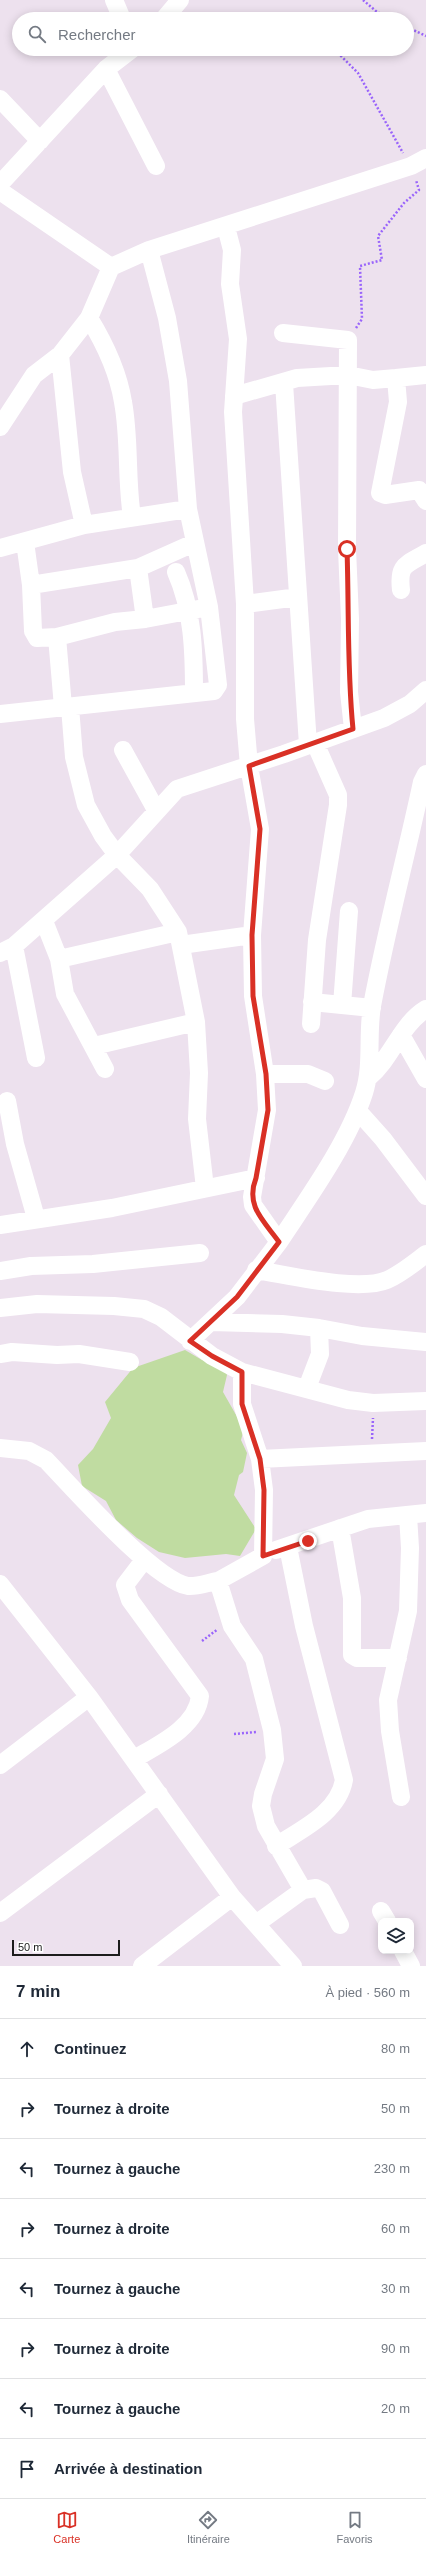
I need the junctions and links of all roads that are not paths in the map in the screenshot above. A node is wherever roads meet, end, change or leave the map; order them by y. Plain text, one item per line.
1 (114, 0) edge
2 (180, 0) edge
3 (119, 12) edge
4 (170, 12) edge
5 (123, 56) edge
6 (106, 69) junction
7 (0, 99) edge
8 (40, 140) junction
9 (418, 162) edge
10 (156, 166) dead end
11 (0, 184) edge
12 (0, 191) edge
13 (226, 227) junction
14 (149, 250) junction
15 (111, 267) junction
16 (90, 318) junction
17 (283, 333) dead end
18 (60, 354) junction
19 (348, 375) junction
20 (426, 375) edge
21 (396, 378) junction
22 (284, 383) junction
23 (234, 396) junction
24 (0, 427) edge
25 (424, 492) edge
26 (188, 509) junction
27 (132, 518) junction
28 (84, 525) junction
29 (25, 542) junction
30 (194, 543) junction
31 (0, 548) edge
32 (426, 553) edge
33 (138, 568) junction
34 (176, 572) dead end
35 (31, 584) junction
36 (401, 590) dead end
37 (298, 597) junction
38 (245, 604) junction
39 (209, 607) junction
40 (189, 612) junction
41 (145, 619) junction
42 (58, 637) junction
43 (426, 690) edge
44 (194, 693) junction
45 (67, 707) junction
46 (0, 714) edge
47 (353, 729) junction
48 (312, 744) junction
49 (123, 750) dead end
50 (249, 766) junction
51 (425, 779) edge
52 (156, 810) junction
53 (419, 831) edge
54 (116, 855) junction
55 (349, 911) dead end
56 (44, 921) junction
57 (252, 935) junction
58 (179, 939) junction
59 (7, 950) edge
60 (59, 959) junction
61 (312, 1002) junction
62 (342, 1005) junction
63 (372, 1008) junction
64 (426, 1009) edge
65 (196, 1022) junction
66 (311, 1024) dead end
67 (401, 1035) junction
68 (94, 1046) junction
69 (36, 1058) dead end
70 (105, 1069) dead end
71 (266, 1074) junction
72 (369, 1077) junction
73 (426, 1079) edge
74 (325, 1081) dead end
75 (7, 1101) dead end
76 (358, 1111) junction
77 (256, 1178) junction
78 (205, 1188) junction
79 (426, 1196) edge
80 (36, 1218) junction
81 (0, 1224) edge
82 (279, 1242) junction
83 (200, 1253) dead end
84 (426, 1254) edge
85 (256, 1270) junction
86 (0, 1271) edge
87 (0, 1308) edge
88 (211, 1322) junction
89 (319, 1328) junction
90 (190, 1341) junction
91 (426, 1342) edge
92 (0, 1354) edge
93 (130, 1362) dead end
94 (242, 1372) junction
95 (307, 1388) junction
96 (426, 1401) edge
97 (0, 1448) edge
98 (426, 1451) edge
99 (260, 1459) junction
100 (426, 1513) edge
101 (408, 1515) junction
102 (340, 1528) junction
103 (288, 1547) junction
104 (263, 1556) junction
105 (144, 1560) junction
106 (218, 1581) junction
107 (0, 1584) edge
108 (398, 1658) junction
109 (89, 1697) junction
110 (134, 1759) junction
111 (0, 1764) edge
112 (159, 1794) junction
113 (401, 1797) dead end
114 (276, 1846) junction
115 (303, 1890) junction
116 (232, 1896) junction
117 (0, 1913) edge
118 (256, 1924) junction
119 (340, 1925) dead end
120 (142, 1966) edge
121 (293, 1966) edge

1 - 3 street
2 - 4 street
5 - 6 street
6 - 8 street
6 - 10 street
7 - 8 street
8 - 11 street
9 - 13 street
12 - 15 street
13 - 14 street
13 - 23 street
14 - 15 street
14 - 26 street
15 - 16 street
16 - 18 street
16 - 27 street
17 - 19 street
18 - 24 street
18 - 28 street
19 - 21 street
19 - 22 street
19 - 47 street
20 - 21 street
21 - 25 street
22 - 23 street
22 - 37 street
23 - 38 street
26 - 27 street
26 - 30 street
27 - 28 street
28 - 29 street
29 - 31 street
29 - 35 street
30 - 33 street
30 - 39 street
32 - 36 street
33 - 35 street
33 - 41 street
34 - 40 street
35 - 42 street
37 - 38 street
37 - 48 street
38 - 50 street
39 - 40 street
39 - 44 street
40 - 41 street
40 - 44 street
41 - 42 street
42 - 45 street
43 - 47 street
44 - 45 street
45 - 46 street
45 - 54 street
47 - 48 street
48 - 50 street
48 - 61 street
49 - 52 street
50 - 52 street
50 - 57 street
51 - 53 street
52 - 54 street
53 - 63 street
54 - 56 street
54 - 58 street
55 - 62 street
56 - 59 street
56 - 60 street
57 - 58 street
57 - 71 street
58 - 60 street
58 - 65 street
59 - 69 street
60 - 68 street
61 - 62 street
61 - 66 street
62 - 63 street
63 - 72 street
64 - 67 street
65 - 68 street
65 - 78 street
67 - 72 street
67 - 73 street
68 - 70 street
71 - 74 street
71 - 77 street
72 - 76 street
75 - 80 street
76 - 79 street
76 - 82 street
77 - 78 street
77 - 82 street
78 - 80 street
80 - 81 street
82 - 85 street
83 - 86 street
84 - 85 street
85 - 88 street
87 - 90 street
88 - 89 street
88 - 90 street
89 - 91 street
89 - 95 street
90 - 94 street
92 - 93 street
94 - 95 street
94 - 99 street
95 - 96 street
97 - 105 street
98 - 99 street
99 - 104 street
100 - 101 street
101 - 102 street
101 - 108 street
102 - 103 street
102 - 108 street
103 - 104 street
103 - 114 street
104 - 106 street
105 - 106 street
105 - 110 street
106 - 114 street
107 - 109 street
108 - 113 street
109 - 110 street
109 - 111 street
110 - 112 street
112 - 116 street
112 - 117 street
114 - 115 street
115 - 118 street
115 - 119 street
116 - 118 street
116 - 120 street
118 - 121 street

